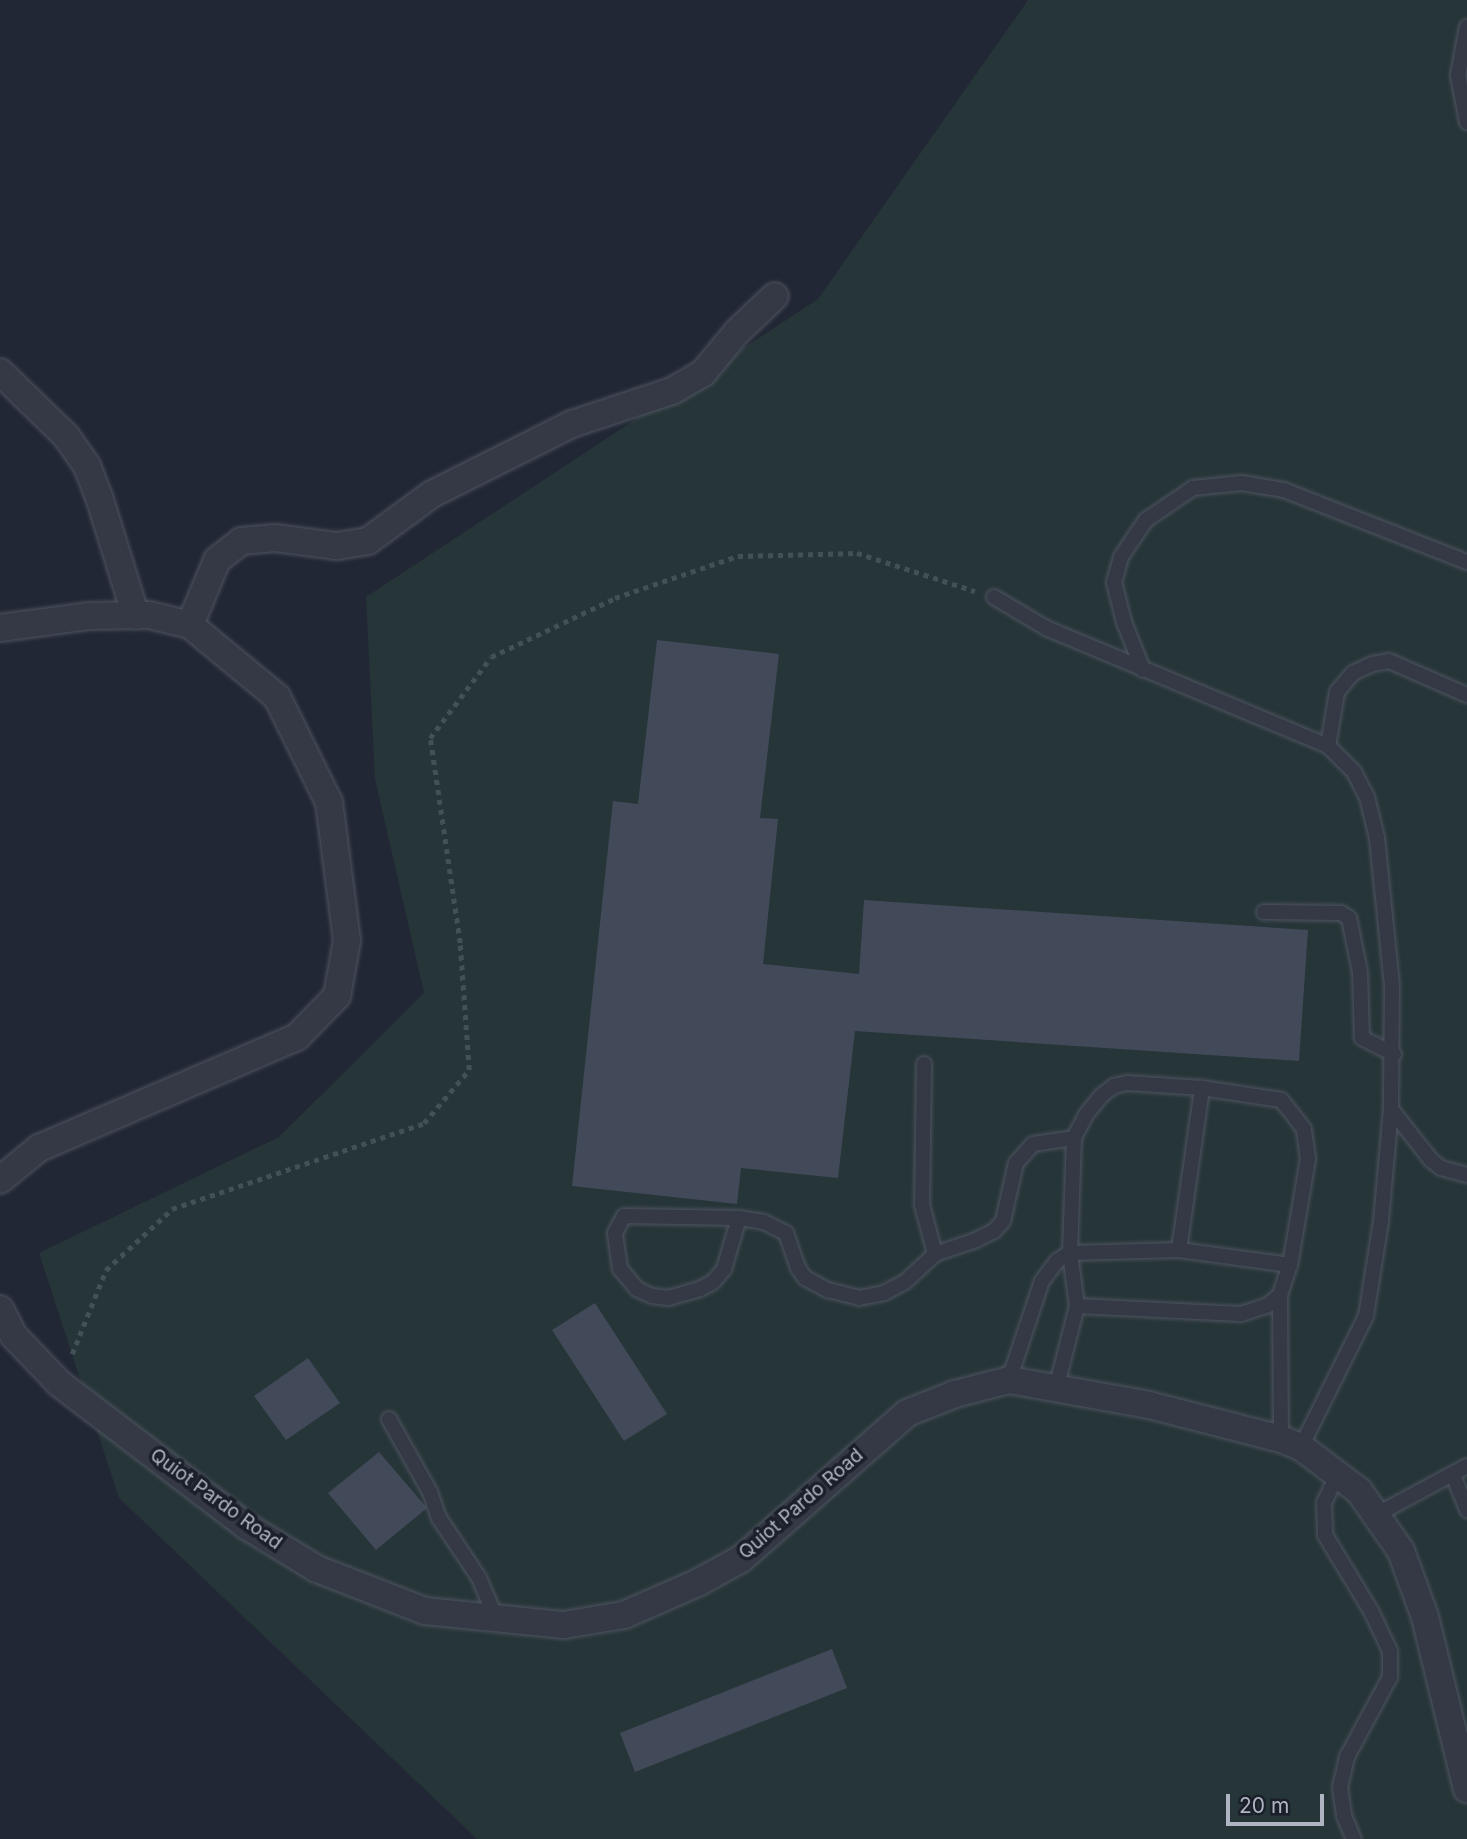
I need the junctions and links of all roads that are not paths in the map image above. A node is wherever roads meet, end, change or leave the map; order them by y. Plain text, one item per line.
1 (1467, 27) edge
2 (1467, 122) edge
3 (775, 296) dead end
4 (0, 372) edge
5 (1467, 562) edge
6 (994, 597) road end
7 (136, 616) junction
8 (190, 625) junction
9 (0, 628) edge
10 (1143, 670) junction
11 (1467, 695) edge
12 (1328, 746) junction
13 (1264, 912) dead end
14 (1394, 1054) junction
15 (924, 1064) dead end
16 (1202, 1088) junction
17 (1391, 1110) junction
18 (1074, 1138) junction
19 (1467, 1175) edge
20 (0, 1180) edge
21 (739, 1218) junction
22 (1179, 1250) junction
23 (1070, 1253) junction
24 (935, 1254) junction
25 (1290, 1265) junction
26 (1280, 1295) junction
27 (1077, 1306) junction
28 (0, 1309) edge
29 (1009, 1380) junction
30 (1056, 1389) junction
31 (389, 1419) dead end
32 (1291, 1443) junction
33 (1467, 1466) edge
34 (1338, 1474) junction
35 (1453, 1475) junction
36 (1467, 1510) edge
37 (1376, 1515) junction
38 (496, 1618) junction
39 (1467, 1790) edge
40 (1354, 1839) edge

1 - 2 lane
3 - 8 street
4 - 7 street
5 - 10 lane
6 - 10 lane
7 - 8 street
7 - 9 street
8 - 20 street
10 - 12 lane
11 - 12 lane
12 - 14 lane
13 - 14 lane
14 - 17 lane
15 - 24 lane
16 - 18 lane
16 - 22 lane
16 - 25 lane
17 - 19 lane
17 - 32 lane
18 - 23 lane
18 - 24 lane
21 - 21 lane
21 - 24 lane
22 - 23 lane
22 - 25 lane
23 - 27 lane
23 - 29 lane
25 - 26 lane
26 - 27 lane
26 - 32 lane
27 - 30 lane
28 - 38 street, Quiot Pardo Road
29 - 30 street, Quiot Pardo Road
29 - 38 street, Quiot Pardo Road
30 - 32 street, Quiot Pardo Road
31 - 38 lane
32 - 34 street, Quiot Pardo Road
33 - 35 lane
34 - 37 street, Quiot Pardo Road
34 - 40 lane
35 - 36 lane
35 - 37 lane
37 - 39 street, Quiot Pardo Road

